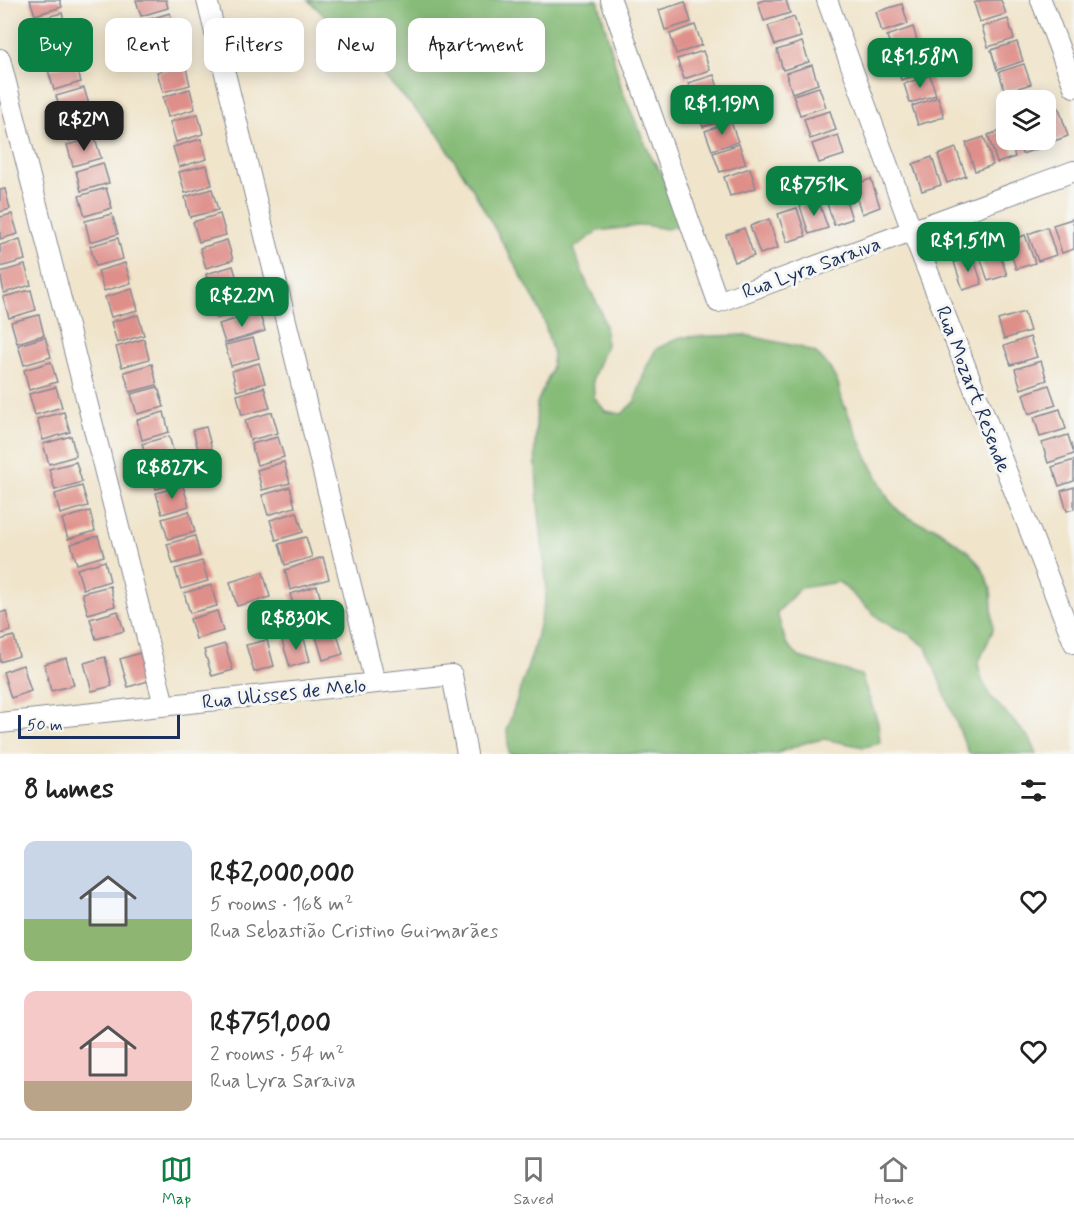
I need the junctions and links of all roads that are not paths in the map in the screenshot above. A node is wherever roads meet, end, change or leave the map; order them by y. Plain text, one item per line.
1 (207, 0) edge
2 (611, 0) edge
3 (827, 0) edge
4 (1041, 0) edge
5 (0, 59) edge
6 (1074, 87) edge
7 (1074, 171) edge
8 (912, 231) junction
9 (1074, 643) edge
10 (375, 683) junction
11 (164, 705) junction
12 (0, 723) edge
13 (467, 754) edge

1 - 10 street
2 - 8 street, Rua Lyra Saraiva
3 - 8 street, Rua Mozart Resende
4 - 6 street
5 - 11 street
7 - 8 street, Rua Lyra Saraiva
8 - 9 street, Rua Mozart Resende
10 - 11 street, Rua Ulisses de Melo
10 - 13 street, Rua Ulisses de Melo
11 - 12 street, Rua Ulisses de Melo

